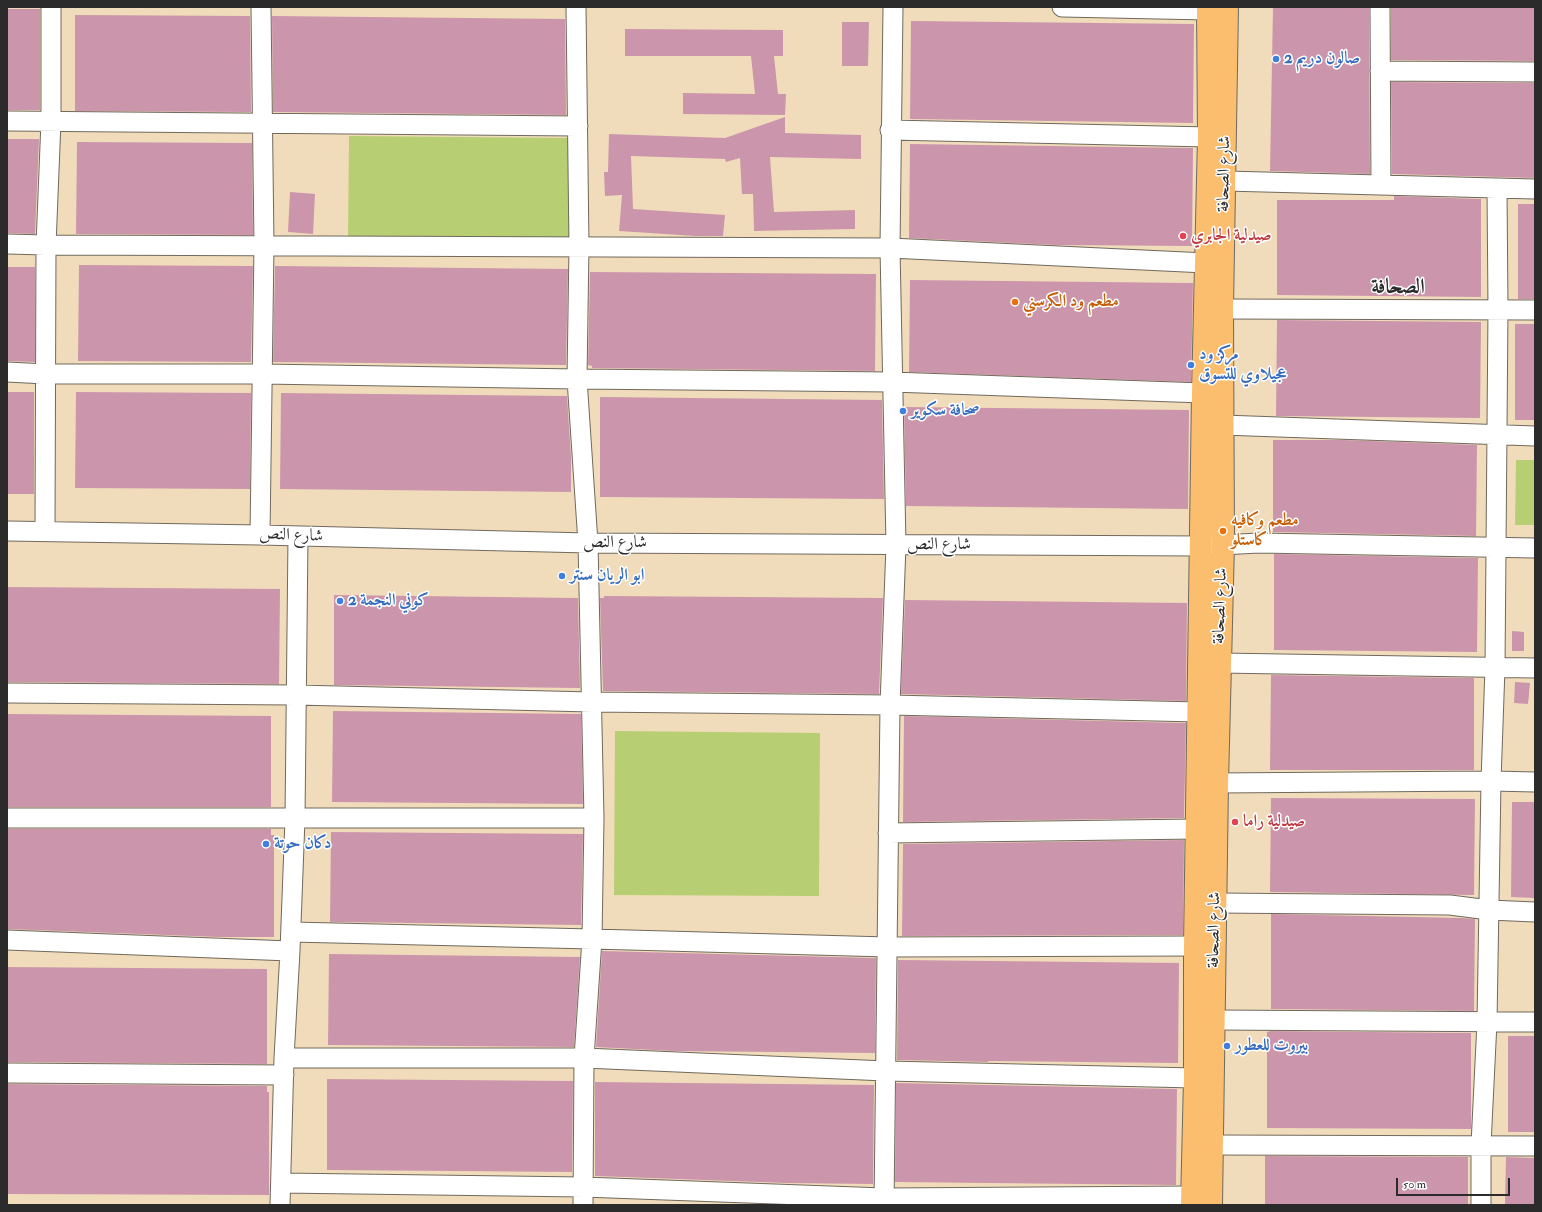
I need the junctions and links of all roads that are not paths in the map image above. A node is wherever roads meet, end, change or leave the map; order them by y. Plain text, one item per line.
1 (51, 7) edge
2 (261, 7) edge
3 (576, 7) edge
4 (893, 7) edge
5 (1062, 7) edge
6 (1380, 7) edge
7 (1215, 8) edge
8 (1380, 71) junction
9 (1535, 72) edge
10 (7, 120) edge
11 (51, 121) junction
12 (262, 124) junction
13 (578, 126) junction
14 (890, 130) junction
15 (1209, 137) junction
16 (1225, 181) junction
17 (1380, 185) junction
18 (1497, 188) junction
19 (1535, 189) edge
20 (7, 244) edge
21 (46, 245) junction
22 (264, 245) junction
23 (579, 246) junction
24 (890, 248) junction
25 (1206, 263) junction
26 (1222, 309) junction
27 (1498, 309) junction
28 (1535, 310) edge
29 (7, 372) edge
30 (46, 374) junction
31 (262, 374) junction
32 (577, 379) junction
33 (892, 382) junction
34 (1203, 393) junction
35 (1222, 425) junction
36 (1496, 434) junction
37 (1535, 436) edge
38 (7, 531) edge
39 (45, 531) junction
40 (260, 535) junction
41 (298, 536) junction
42 (588, 544) junction
43 (1224, 544) junction
44 (896, 545) junction
45 (1202, 546) junction
46 (1496, 548) junction
47 (1535, 548) edge
48 (1219, 662) junction
49 (1495, 668) junction
50 (1535, 668) edge
51 (7, 693) edge
52 (296, 695) junction
53 (592, 702) junction
54 (890, 705) junction
55 (1199, 712) junction
56 (1491, 781) junction
57 (1535, 782) edge
58 (1217, 783) junction
59 (7, 818) edge
60 (594, 818) junction
61 (295, 819) junction
62 (1197, 829) junction
63 (888, 833) junction
64 (1216, 903) junction
65 (1489, 910) junction
66 (1535, 912) edge
67 (592, 939) junction
68 (7, 940) edge
69 (290, 942) junction
70 (1195, 946) junction
71 (888, 947) junction
72 (1214, 1020) junction
73 (1487, 1022) junction
74 (1535, 1022) edge
75 (584, 1058) junction
76 (284, 1067) junction
77 (886, 1071) junction
78 (7, 1074) edge
79 (1195, 1078) junction
80 (1213, 1145) junction
81 (1481, 1145) junction
82 (1535, 1146) edge
83 (281, 1183) junction
84 (583, 1196) edge
85 (884, 1201) edge
86 (1198, 1202) edge
87 (280, 1205) edge
88 (1481, 1205) edge

1 - 11 street
2 - 12 street
3 - 13 street
4 - 14 street
5 - 7 street
6 - 8 street
7 - 15 main road, شارع الصحافة
7 - 16 main road, شارع الصحافة
8 - 9 street
8 - 17 street
10 - 11 street
11 - 12 street
11 - 21 street
12 - 13 street
12 - 22 street
13 - 23 street
14 - 15 street
14 - 24 street
15 - 25 main road, شارع الصحافة
16 - 17 street
16 - 26 main road, شارع الصحافة
17 - 18 street
18 - 19 street
18 - 27 street
20 - 21 street
21 - 22 street
21 - 30 street
22 - 23 street
22 - 31 street
23 - 24 street
23 - 32 street
24 - 25 street
24 - 33 street
25 - 34 main road, شارع الصحافة
26 - 27 street
26 - 35 main road, شارع الصحافة
27 - 28 street
27 - 36 street
29 - 30 street
30 - 31 street
30 - 39 street
31 - 32 street
31 - 40 street
32 - 33 street
32 - 42 street
33 - 34 street
33 - 44 street
34 - 45 main road, شارع الصحافة
35 - 36 street
35 - 43 main road, شارع الصحافة
36 - 37 street
36 - 46 street
38 - 39 street, شارع النص
39 - 40 street, شارع النص
40 - 41 street, شارع النص
41 - 42 street, شارع النص
41 - 52 street
42 - 44 street, شارع النص
42 - 53 street
43 - 45 street, شارع النص
43 - 46 street, شارع النص
43 - 48 main road, شارع الصحافة
44 - 45 street, شارع النص
44 - 54 street
45 - 55 main road, شارع الصحافة
46 - 47 street, شارع النص
46 - 49 street
48 - 49 street
48 - 58 main road, شارع الصحافة
49 - 50 street
49 - 56 street
51 - 52 street
52 - 53 street
52 - 61 street
53 - 54 street
53 - 60 street
54 - 55 street
54 - 63 street
55 - 62 main road, شارع الصحافة
56 - 57 street
56 - 58 street
56 - 65 street
58 - 64 main road, شارع الصحافة
59 - 61 street
60 - 61 street
60 - 67 street
61 - 69 street
62 - 63 street
62 - 70 main road, شارع الصحافة
63 - 71 street
64 - 65 street
64 - 72 main road, شارع الصحافة
65 - 66 street
65 - 73 street
67 - 69 street
67 - 71 street
67 - 75 street
68 - 69 street
69 - 76 street
70 - 71 street
70 - 79 main road, شارع الصحافة
71 - 77 street
72 - 73 street
72 - 80 main road, شارع الصحافة
73 - 74 street
73 - 81 street
75 - 76 street
75 - 77 street
75 - 84 street
76 - 78 street
76 - 83 street
77 - 79 street
77 - 85 street
79 - 86 main road, شارع الصحافة
80 - 81 street
80 - 86 main road, شارع الصحافة
81 - 82 street
81 - 88 street
83 - 84 street
83 - 87 street
84 - 85 street
85 - 86 street

